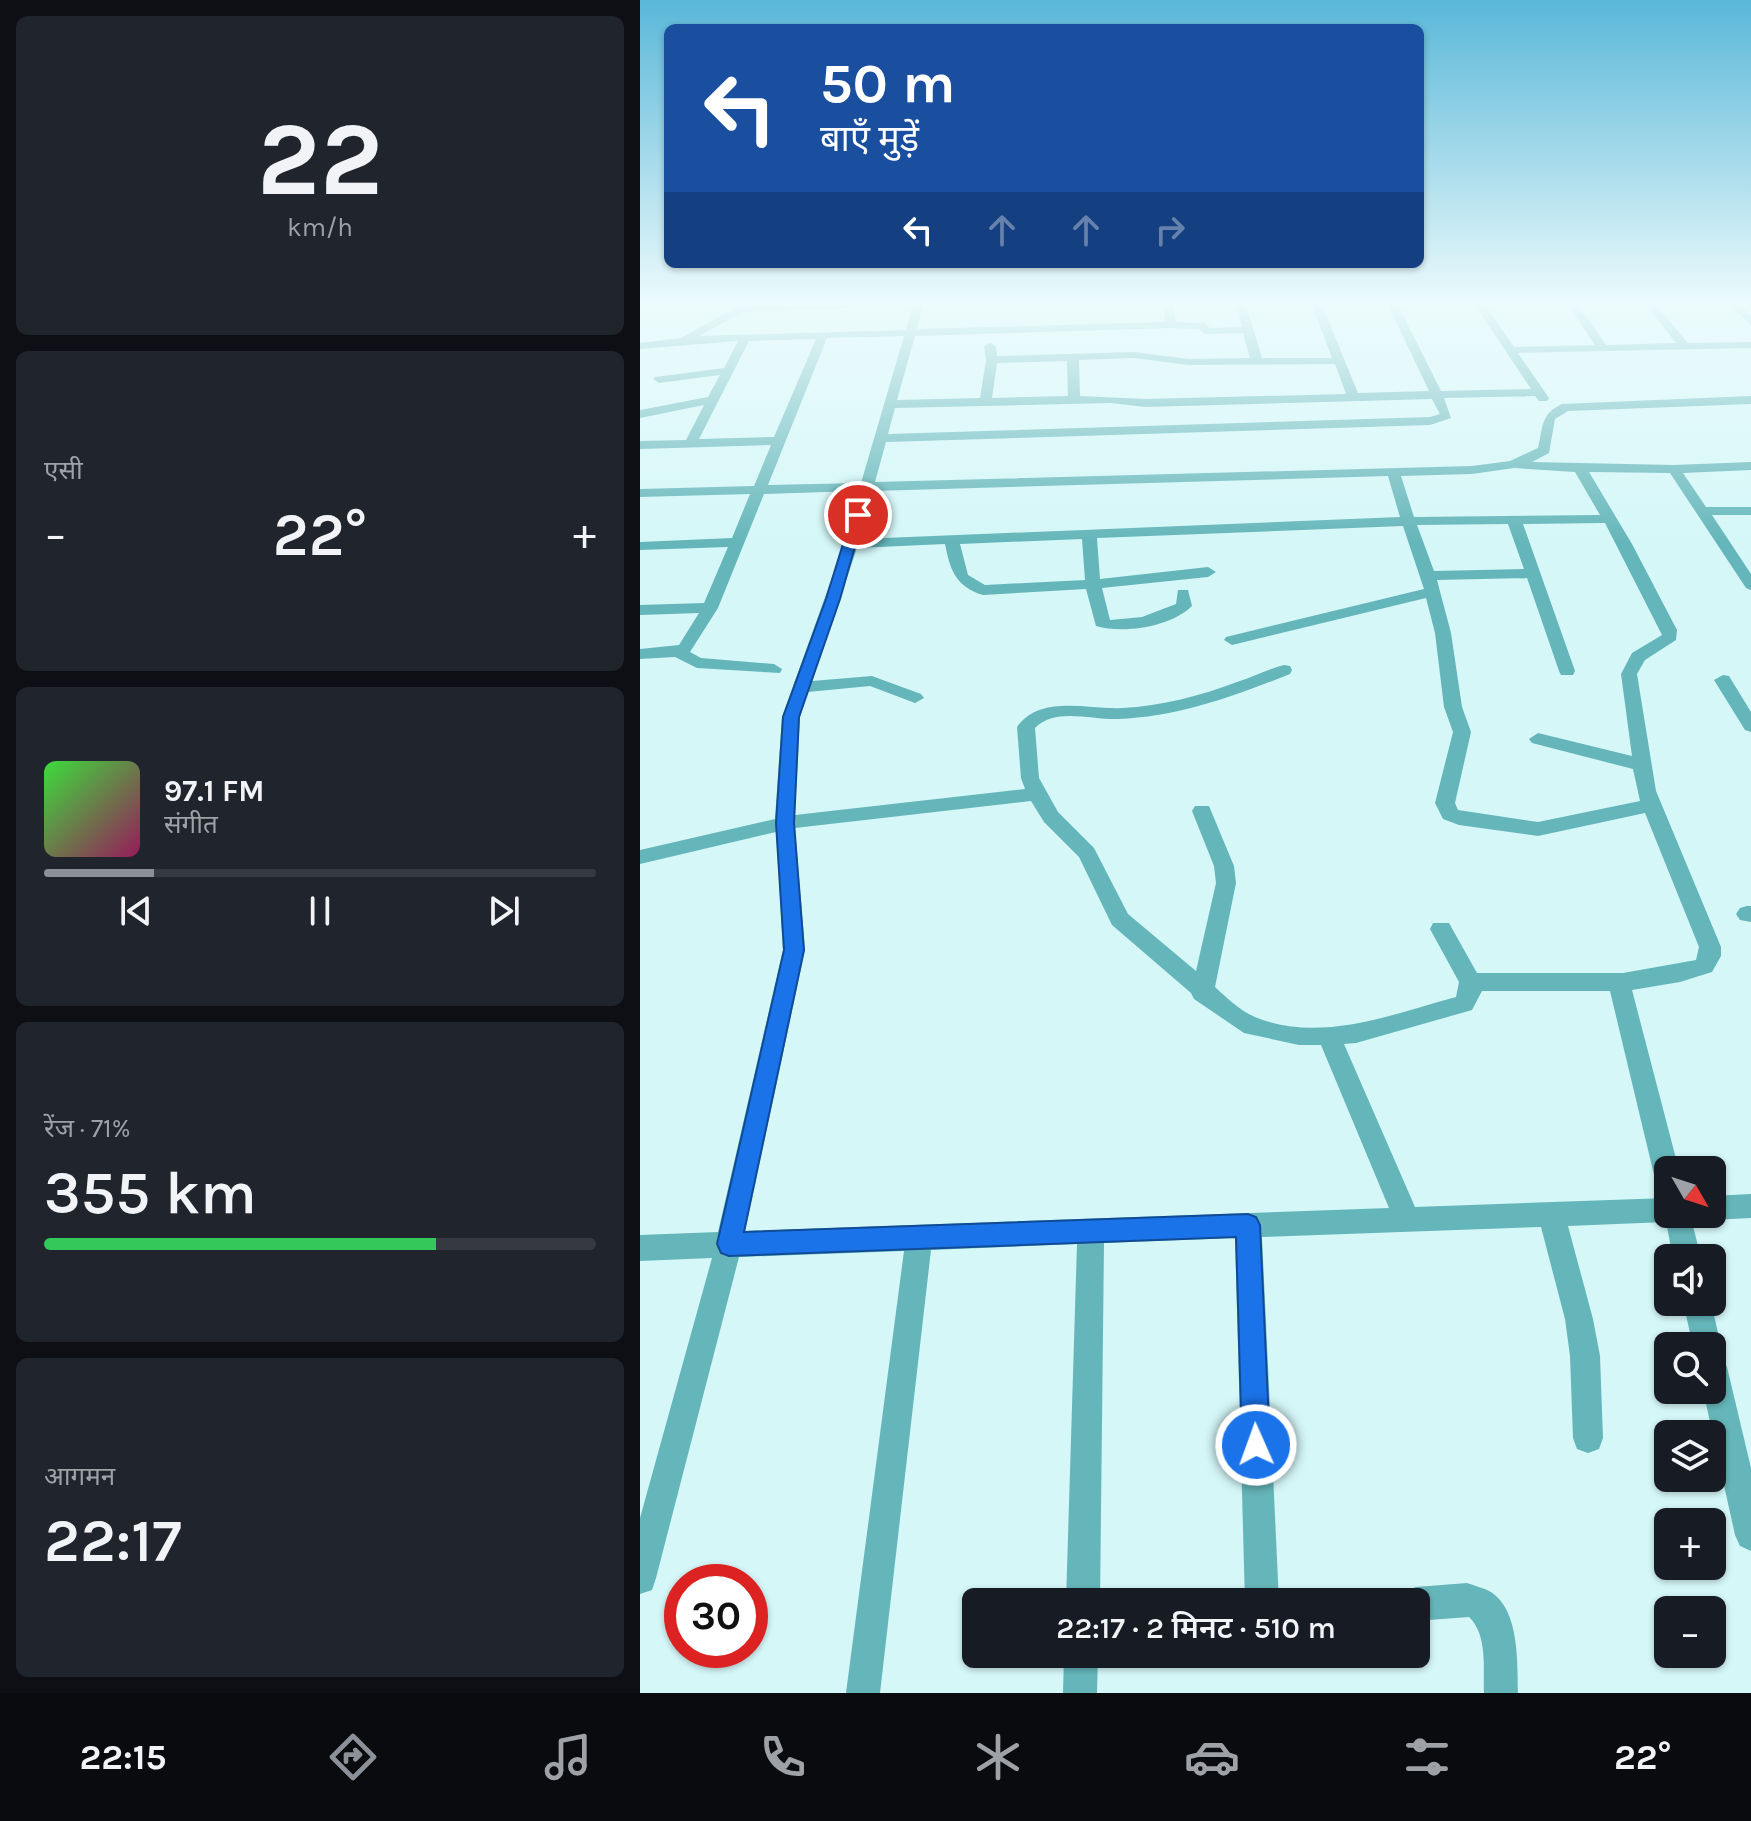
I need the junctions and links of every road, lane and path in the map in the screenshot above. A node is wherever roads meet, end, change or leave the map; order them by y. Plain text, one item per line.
1 (722, 384) edge
2 (803, 384) edge
3 (896, 384) edge
4 (988, 384) edge
5 (1074, 384) edge
6 (1348, 384) edge
7 (1432, 384) edge
8 (1533, 384) edge
9 (1538, 392) junction
10 (1437, 394) junction
11 (1353, 396) junction
12 (714, 400) junction
13 (1074, 400) junction
14 (1751, 400) edge
15 (985, 402) junction
16 (890, 404) junction
17 (1553, 411) junction
18 (640, 414) edge
19 (879, 438) junction
20 (779, 441) junction
21 (691, 443) junction
22 (640, 445) edge
23 (1512, 464) junction
24 (1751, 466) edge
25 (1580, 469) junction
26 (1674, 469) junction
27 (1393, 472) junction
28 (865, 487) junction
29 (758, 490) junction
30 (640, 493) edge
31 (1705, 511) junction
32 (1751, 511) edge
33 (1610, 519) junction
34 (1514, 520) junction
35 (1408, 521) junction
36 (1089, 534) junction
37 (952, 540) junction
38 (737, 542) junction
39 (851, 544) junction
40 (640, 546) edge
41 (1743, 565) edge
42 (1208, 572) dead end
43 (1533, 573) junction
44 (1093, 584) junction
45 (1430, 584) junction
46 (1751, 585) edge
47 (1183, 593) dead end
48 (710, 608) junction
49 (640, 610) edge
50 (1232, 640) dead end
51 (679, 652) junction
52 (640, 654) edge
53 (774, 669) dead end
54 (1284, 670) dead end
55 (1567, 671) dead end
56 (1723, 680) dead end
57 (803, 687) junction
58 (915, 698) dead end
59 (1751, 726) edge
60 (1538, 739) dead end
61 (1642, 765) junction
62 (1037, 794) junction
63 (1651, 805) junction
64 (1202, 811) dead end
65 (785, 823) junction
66 (640, 857) edge
67 (1441, 929) dead end
68 (1618, 980) junction
69 (1470, 982) junction
70 (1202, 993) junction
71 (1329, 1035) junction
72 (1662, 1156) edge
73 (1751, 1206) edge
74 (1726, 1207) edge
75 (1654, 1210) edge
76 (1551, 1214) junction
77 (1407, 1219) junction
78 (1248, 1225) junction
79 (1091, 1231) junction
80 (919, 1237) junction
81 (729, 1244) junction
82 (640, 1248) edge
83 (1721, 1404) edge
84 (1588, 1438) dead end
85 (1751, 1535) edge
86 (640, 1578) edge
87 (1084, 1588) edge
88 (1261, 1588) edge
89 (1430, 1603) edge
90 (1081, 1668) edge
91 (863, 1693) edge
92 (1080, 1693) edge
93 (1501, 1693) edge

1 - 12 street
2 - 20 street
3 - 16 street
4 - 15 street
5 - 13 street
6 - 11 street
7 - 10 street
8 - 9 street
9 - 10 street
9 - 17 street
10 - 11 street
10 - 19 street
11 - 13 street
12 - 18 street
12 - 21 street
13 - 15 street
14 - 17 street
15 - 16 street
16 - 19 street
17 - 23 street
19 - 28 street
20 - 21 street
20 - 29 street
21 - 22 street
23 - 25 street
23 - 27 street
24 - 26 street
25 - 26 street
25 - 33 street
26 - 31 street
27 - 28 street
27 - 35 street
28 - 29 street
28 - 39 street
29 - 30 street
29 - 38 street
31 - 32 street
31 - 41 street
33 - 34 street
33 - 61 street
34 - 35 street
34 - 43 street
35 - 36 street
35 - 45 street
36 - 37 street
36 - 44 street
37 - 39 street
37 - 44 street
38 - 40 street
38 - 48 street
39 - 57 street
41 - 46 street
42 - 44 street
43 - 45 street
43 - 55 street
44 - 47 street
45 - 50 street
45 - 63 street
48 - 49 street
48 - 51 street
51 - 52 street
51 - 53 street
54 - 62 street
56 - 59 street
57 - 58 street
57 - 65 street
60 - 61 street
61 - 63 street
62 - 65 street
62 - 70 street
63 - 68 street
64 - 70 street
65 - 66 street
65 - 81 street
67 - 69 street
68 - 69 street
68 - 72 street
69 - 71 street
70 - 71 street
71 - 77 street
73 - 74 street
75 - 76 street
76 - 77 street
76 - 84 street
77 - 78 street
78 - 79 street
78 - 88 street
79 - 80 street
79 - 87 street
80 - 81 street
80 - 91 street
81 - 82 street
81 - 86 street
83 - 85 street
89 - 93 street
90 - 92 street

